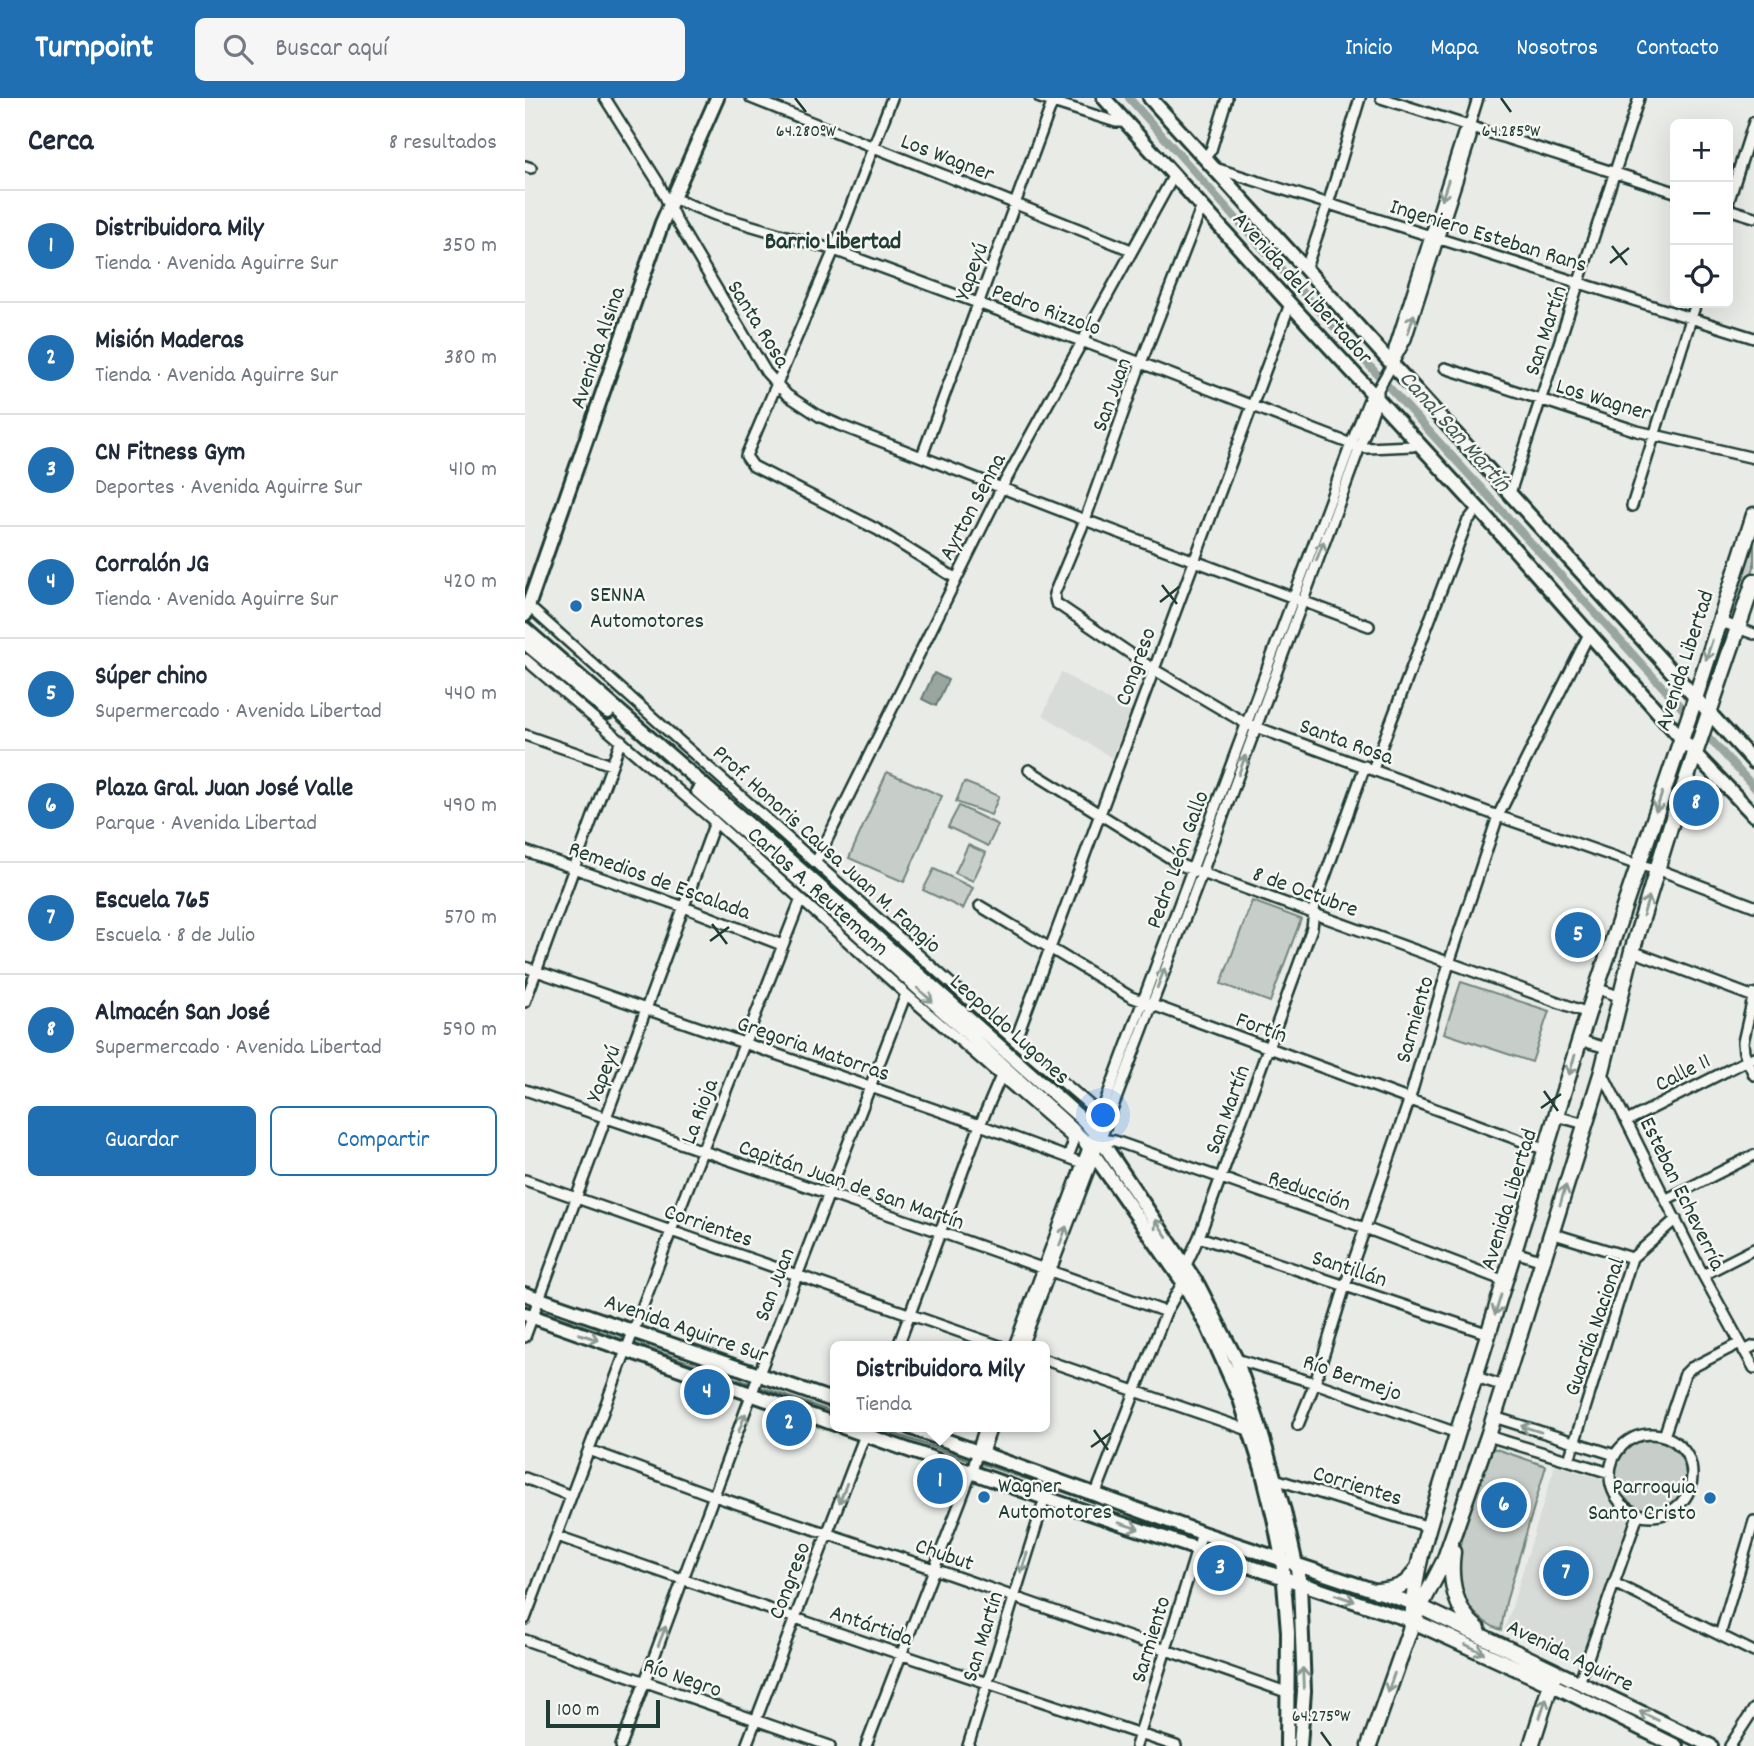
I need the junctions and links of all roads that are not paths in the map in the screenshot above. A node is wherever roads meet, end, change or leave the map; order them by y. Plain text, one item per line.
1 (605, 98) edge
2 (717, 98) edge
3 (751, 98) edge
4 (892, 98) edge
5 (1040, 98) edge
6 (1104, 98) edge
7 (1150, 98) edge
8 (1227, 98) edge
9 (1360, 98) edge
10 (1381, 98) edge
11 (1478, 98) edge
12 (1639, 98) edge
13 (1053, 100) edge
14 (1126, 122) junction
15 (1754, 122) edge
16 (1469, 127) junction
17 (872, 148) junction
18 (1208, 162) junction
19 (1615, 172) junction
20 (1174, 176) junction
21 (1733, 187) edge
22 (1670, 190) edge
23 (669, 199) junction
24 (1015, 202) junction
25 (1328, 204) junction
26 (1202, 206) junction
27 (1733, 211) edge
28 (1754, 218) edge
29 (1434, 238) junction
30 (834, 250) junction
31 (1131, 250) junction
32 (1306, 268) junction
33 (1580, 282) junction
34 (979, 304) junction
35 (1290, 304) junction
36 (1694, 308) edge
37 (1691, 319) junction
38 (1754, 338) edge
39 (1081, 342) junction
40 (1142, 363) junction
41 (1391, 367) junction
42 (1445, 368) dead end
43 (777, 386) junction
44 (1376, 393) junction
45 (1542, 400) junction
46 (1252, 405) junction
47 (1655, 434) junction
48 (1419, 443) junction
49 (1355, 445) junction
50 (922, 456) junction
51 (1754, 458) edge
52 (1002, 488) junction
53 (1510, 493) junction
54 (1632, 506) dead end
55 (1478, 508) junction
56 (1754, 515) edge
57 (1085, 520) junction
58 (1193, 560) junction
59 (955, 578) junction
60 (1754, 581) edge
61 (1054, 594) joint
62 (1298, 598) junction
63 (526, 608) edge
64 (1719, 621) junction
65 (1369, 626) dead end
66 (1738, 628) junction
67 (525, 629) edge
68 (1589, 634) junction
69 (1754, 634) edge
70 (525, 643) edge
71 (525, 659) edge
72 (1153, 669) junction
73 (1693, 703) junction
74 (1709, 718) junction
75 (1251, 725) junction
76 (1683, 733) junction
77 (525, 735) edge
78 (621, 740) junction
79 (1698, 750) junction
80 (1754, 762) edge
81 (611, 765) junction
82 (1369, 768) junction
83 (1029, 770) dead end
84 (1101, 814) junction
85 (1754, 815) edge
86 (1498, 816) junction
87 (715, 821) junction
88 (525, 851) edge
89 (816, 862) junction
90 (1638, 865) junction
91 (574, 868) junction
92 (1657, 869) junction
93 (1197, 872) junction
94 (801, 899) junction
95 (980, 906) dead end
96 (1754, 906) edge
97 (684, 907) junction
98 (1314, 913) junction
99 (782, 945) junction
100 (1050, 948) junction
101 (1632, 951) junction
102 (1449, 963) junction
103 (525, 967) edge
104 (536, 971) junction
105 (1596, 988) junction
106 (906, 994) junction
107 (1621, 996) junction
108 (1754, 996) edge
109 (525, 1002) edge
110 (1147, 1004) junction
111 (646, 1009) junction
112 (1588, 1013) junction
113 (1579, 1040) junction
114 (1015, 1041) junction
115 (744, 1043) junction
116 (1607, 1048) junction
117 (1269, 1049) junction
118 (1751, 1058) edge
119 (1602, 1070) junction
120 (1754, 1075) edge
121 (1001, 1076) junction
122 (869, 1087) junction
123 (525, 1090) edge
124 (1409, 1101) junction
125 (1105, 1114) junction
126 (1556, 1115) junction
127 (605, 1118) junction
128 (1627, 1121) junction
129 (1585, 1124) junction
130 (980, 1125) junction
131 (1094, 1143) junction
132 (1546, 1150) junction
133 (703, 1153) junction
134 (1754, 1155) edge
135 (1068, 1157) junction
136 (1086, 1164) junction
137 (1221, 1179) junction
138 (525, 1180) edge
139 (828, 1196) junction
140 (577, 1198) junction
141 (1667, 1199) junction
142 (1676, 1219) junction
143 (1365, 1228) junction
144 (671, 1231) junction
145 (940, 1232) junction
146 (1551, 1233) junction
147 (1199, 1237) junction
148 (1754, 1249) edge
149 (1515, 1252) junction
150 (1632, 1258) junction
151 (1543, 1261) junction
152 (1186, 1265) junction
153 (1047, 1270) junction
154 (797, 1274) junction
155 (1703, 1275) junction
156 (1506, 1281) junction
157 (1183, 1282) junction
158 (1345, 1286) junction
159 (525, 1294) edge
160 (534, 1309) edge
161 (1166, 1312) junction
162 (910, 1314) junction
163 (1489, 1334) junction
164 (525, 1337) edge
165 (630, 1340) junction
166 (900, 1341) edge
167 (986, 1341) edge
168 (1016, 1341) edge
169 (1024, 1341) edge
170 (1754, 1346) edge
171 (1742, 1347) junction
172 (1235, 1359) junction
173 (1050, 1362) edge
174 (1754, 1368) edge
175 (1476, 1377) junction
176 (1315, 1383) junction
177 (756, 1384) junction
178 (1504, 1386) junction
179 (1136, 1391) junction
180 (830, 1400) edge
181 (1494, 1417) junction
182 (830, 1421) edge
183 (1299, 1425) dead end
184 (1251, 1431) junction
185 (866, 1432) edge
186 (872, 1432) edge
187 (922, 1432) edge
188 (984, 1432) edge
189 (990, 1432) edge
190 (1457, 1433) junction
191 (1488, 1436) junction
192 (1664, 1436) junction
193 (1575, 1442) junction
194 (589, 1450) junction
195 (979, 1453) junction
196 (1615, 1455) junction
197 (1569, 1460) junction
198 (972, 1470) junction
199 (1609, 1473) junction
200 (525, 1478) edge
201 (1275, 1479) junction
202 (1442, 1483) junction
203 (1469, 1490) junction
204 (1096, 1493) junction
205 (571, 1496) junction
206 (714, 1496) junction
207 (1045, 1498) junction
208 (1638, 1515) junction
209 (1754, 1521) edge
210 (1429, 1527) junction
211 (1457, 1529) junction
212 (827, 1534) junction
213 (557, 1536) junction
214 (1199, 1540) junction
215 (1422, 1559) junction
216 (1288, 1560) junction
217 (934, 1569) junction
218 (1284, 1578) junction
219 (683, 1580) junction
220 (1300, 1583) junction
221 (1614, 1583) junction
222 (1377, 1591) junction
223 (1012, 1597) junction
224 (1417, 1605) junction
225 (795, 1617) junction
226 (525, 1619) edge
227 (1413, 1621) junction
228 (1720, 1634) junction
229 (525, 1640) edge
230 (1495, 1643) junction
231 (1166, 1649) junction
232 (1754, 1652) edge
233 (901, 1654) junction
234 (1553, 1678) junction
235 (644, 1683) junction
236 (1579, 1683) junction
237 (987, 1684) junction
238 (1289, 1693) junction
239 (1754, 1709) edge
240 (755, 1721) junction
241 (1140, 1734) junction
242 (621, 1746) edge
243 (746, 1746) edge
244 (830, 1746) edge
245 (866, 1746) edge
246 (968, 1746) edge
247 (1136, 1746) edge
248 (1176, 1746) edge
249 (1287, 1746) edge
250 (1300, 1746) edge
251 (1369, 1746) edge
252 (1531, 1746) edge
253 (1676, 1746) edge
254 (1711, 1746) edge
255 (1730, 1746) edge

1 - 23 street, Santa Rosa
2 - 23 main road, Avenida Alsina
3 - 17 street, Los Wagner
4 - 17 street
5 - 13 street
6 - 14 main road, Avenida del Libertador
7 - 18 main road, Avenida del Libertador
8 - 18 street
9 - 25 street
10 - 16 street
11 - 16 street, Pedro León Gallo
12 - 19 street, San Martín
13 - 14 street
13 - 24 street, Yapeyú
14 - 20 main road, Avenida del Libertador
15 - 21 street
16 - 19 street
16 - 29 street, Pedro León Gallo
17 - 24 street, Los Wagner
17 - 30 street
18 - 25 street, Ingeniero Esteban Rans
18 - 32 main road, Avenida del Libertador
19 - 22 street
19 - 33 street, San Martín
20 - 26 main road, Avenida del Libertador
20 - 31 street, Ayrton Senna
23 - 30 street, Pedro Rizzolo
23 - 43 street, Santa Rosa
23 - 63 main road, Avenida Alsina
24 - 31 street, Los Wagner
24 - 34 street, Yapeyú
25 - 29 street, Ingeniero Esteban Rans
25 - 32 street
26 - 35 main road, Avenida del Libertador
26 - 40 street, San Juan
27 - 28 street
29 - 33 street, Ingeniero Esteban Rans
29 - 41 street, Pedro León Gallo
30 - 34 street, Pedro Rizzolo
30 - 43 street
31 - 39 street, Ayrton Senna
32 - 41 main road, Avenida del Libertador
33 - 37 street, Ingeniero Esteban Rans
33 - 45 street, San Martín
34 - 39 street, Pedro Rizzolo
34 - 50 street, Yapeyú
35 - 44 main road, Avenida del Libertador
35 - 46 street, Congreso
36 - 37 street
37 - 38 street, Ingeniero Esteban Rans
37 - 47 street
39 - 40 street, Pedro Rizzolo
39 - 52 street, Ayrton Senna
40 - 46 street, Pedro Rizzolo
40 - 57 street, San Juan
41 - 44 street, Pedro León Gallo
41 - 53 main road, Avenida del Libertador
42 - 45 street, Los Wagner
43 - 50 street, Santa Rosa
43 - 59 street
44 - 48 main road, Avenida del Libertador
44 - 49 street, Pedro León Gallo
45 - 47 street, Los Wagner
45 - 53 street, San Martín
46 - 49 street, Pedro Rizzolo
46 - 58 street, Congreso
47 - 51 street, Los Wagner
47 - 54 street
48 - 49 street, Pedro Rizzolo
48 - 55 main road, Avenida del Libertador
49 - 62 street, Pedro León Gallo
50 - 52 street, Santa Rosa
52 - 57 street, Santa Rosa
52 - 59 street, Ayrton Senna
53 - 73 main road, Avenida del Libertador
55 - 68 main road, Avenida del Libertador
55 - 82 street, San Martín
56 - 64 main road, Avenida Libertad
57 - 58 street, Santa Rosa
57 - 61 street, San Juan
58 - 62 street, Santa Rosa
58 - 72 street, Congreso
59 - 89 street, Ayrton Senna
60 - 66 main road, Avenida Libertad
61 - 72 street, Santa Rosa
62 - 65 street, Santa Rosa
62 - 75 street, Pedro León Gallo
63 - 89 street, Prof. Honoris Causa Juan M. Fangio
64 - 66 street
64 -> 73 main road, Avenida Libertad
66 - 69 street
66 - 74 main road, Avenida Libertad
67 - 131 main road, Leopoldo Lugones
68 - 76 main road, Avenida del Libertador
68 - 86 street, Sarmiento
70 -> 131 main road, Leopoldo Lugones
71 - 78 street, Carlos A. Reutemann
72 - 75 street, Santa Rosa
72 - 84 street, Congreso
73 - 74 main road, Avenida del Libertador
73 - 76 main road, Avenida Libertad
74 - 79 main road, Avenida Libertad
74 - 80 main road, Avenida del Libertador
75 - 82 street, Santa Rosa
75 - 93 street, Pedro León Gallo
76 - 79 main road, Avenida del Libertador
76 -> 90 main road, Avenida Libertad
77 - 81 street
78 - 81 street
78 - 87 street, Carlos A. Reutemann
79 - 85 main road, Avenida del Libertador
79 - 92 main road, Avenida Libertad
81 - 91 street
82 - 86 street, Santa Rosa
82 - 98 street, San Martín
83 - 84 street, 8 de Octubre
84 - 93 street, 8 de Octubre
84 - 100 street, Congreso
86 - 90 street, Santa Rosa
86 - 102 street, Sarmiento
87 - 94 street, Carlos A. Reutemann
87 - 97 street, Yapeyú
88 - 91 street, Remedios de Escalada
89 - 114 street, Prof. Honoris Causa Juan M. Fangio
90 - 92 street, Santa Rosa
90 - 105 main road, Avenida Libertad
91 - 97 street, Remedios de Escalada
91 - 104 street
92 - 96 street, Santa Rosa
101 -> 92 main road, Avenida Libertad
93 - 98 street, 8 de Octubre
93 - 110 street, Pedro León Gallo
94 - 99 street, La Rioja
94 - 106 street, Carlos A. Reutemann
95 - 100 street, Fortín
97 - 99 street, Remedios de Escalada
97 - 111 street, Yapeyú
98 - 102 street, 8 de Octubre
98 - 117 street, San Martín
99 - 115 street, La Rioja
100 - 110 street, Fortín
100 - 114 street, Congreso
101 - 107 main road, Avenida Libertad
101 - 108 street
102 - 112 street, 8 de Octubre
102 - 124 street, Sarmiento
103 - 104 street, Gregoria Matorras
104 - 109 street
104 - 111 street, Gregoria Matorras
105 - 107 street
105 - 112 main road, Avenida Libertad
106 - 121 street, Carlos A. Reutemann
106 - 122 street, San Juan
107 - 116 main road, Avenida Libertad
108 - 118 street
110 - 117 street, Fortín
110 - 125 street, Pedro León Gallo
111 - 115 street, Gregoria Matorras
111 - 127 street, Yapeyú
112 - 113 main road, Avenida Libertad
113 - 116 street
113 -> 126 main road, Avenida Libertad
114 - 125 street, Prof. Honoris Causa Juan M. Fangio
115 - 122 street, Gregoria Matorras
115 - 133 street, La Rioja
116 - 119 main road, Avenida Libertad
117 - 124 street, Fortín
117 - 137 street, San Martín
118 - 120 street
118 - 128 street, Calle 11
119 - 128 street, Esteban Echeverría
119 - 129 main road, Avenida Libertad
121 - 130 street
121 - 135 street, Carlos A. Reutemann
122 - 130 street, Gregoria Matorras
122 - 139 street, San Juan
123 - 127 street, Capitán Juan de San Martín
124 - 132 street, Fortín
124 - 143 street, Sarmiento
125 - 131 street, Pedro León Gallo
126 - 129 street
126 - 132 main road, Avenida Libertad
127 - 133 street, Capitán Juan de San Martín
127 - 140 street, Yapeyú
128 - 141 street, Esteban Echeverría
146 -> 129 main road, Avenida Libertad
130 - 135 street, Gregoria Matorras
130 - 145 street
131 - 136 street, Pedro León Gallo
131 - 137 street, Reducción
152 -> 131 main road, Leopoldo Lugones
131 - 157 main road, Leopoldo Lugones
132 - 149 main road, Avenida Libertad
133 - 139 street, Capitán Juan de San Martín
133 - 144 street, La Rioja
134 - 141 street
135 - 136 street, Gregoria Matorras
136 - 153 street, Pedro León Gallo
137 - 143 street, Reducción
137 - 147 street, San Martín
138 - 140 street, Corrientes
139 - 145 street, Capitán Juan de San Martín
139 - 154 street, San Juan
140 - 144 street, Corrientes
140 - 160 street, Yapeyú
141 - 142 street, Esteban Echeverría
142 - 150 street, Guardia Nacional
142 - 155 street, Esteban Echeverría
143 - 156 street, Reducción
143 - 158 street, Sarmiento
144 - 154 street, Corrientes
144 - 165 street, La Rioja
145 - 153 street, Capitán Juan de San Martín
145 - 162 street
146 - 150 street
146 - 151 main road, Avenida Libertad
147 - 152 street, San Martín
147 - 158 street, Santillán
148 - 155 street
149 - 151 street
149 - 156 main road, Avenida Libertad
150 - 193 street, Guardia Nacional
151 - 178 main road, Avenida Libertad
152 - 172 main road, Leopoldo Lugones
153 - 161 street, Capitán Juan de San Martín
153 - 168 street, Pedro León Gallo
153 - 169 street, Pedro León Gallo
154 - 162 street, Corrientes
154 - 177 street, San Juan
155 - 171 street, Esteban Echeverría
156 -> 163 main road, Avenida Libertad
157 - 161 street
157 - 184 main road, Leopoldo Lugones
158 - 163 street, Santillán
158 - 176 street, Sarmiento
159 - 160 main road, Avenida Aguirre Sur
160 - 164 street, Yapeyú
160 -> 165 main road, Avenida Aguirre Sur
160 - 165 main road, Avenida Aguirre Sur
161 - 179 street
162 - 166 street
162 - 167 street, Corrientes
163 - 175 main road, Avenida Libertad
165 - 177 main road, Avenida Aguirre Sur
165 - 177 main road, Avenida Aguirre Sur
165 - 194 street, La Rioja
170 - 171 street
171 - 174 street, Esteban Echeverría
171 - 192 street
172 - 176 street, Río Bermejo
172 - 201 main road, Leopoldo Lugones
173 - 179 street
175 - 178 street
175 - 190 main road, Avenida Libertad
176 - 183 street, Sarmiento
176 - 190 street, Río Bermejo
177 - 180 main road, Avenida Aguirre Sur
177 - 182 main road, Avenida Aguirre Sur
206 -> 177 street, San Juan
178 - 181 main road, Avenida Libertad
179 - 184 street
179 - 204 street
181 - 191 main road, Avenida Libertad
193 -> 181 street
184 - 216 main road, Leopoldo Lugones
185 -> 212 street, Congreso
186 - 198 main road
187 - 195 main road
188 - 195 street
189 - 195 street
190 - 202 main road, Avenida Libertad
191 - 197 street
191 - 203 main road, Avenida Libertad
192 - 196 street
192 - 208 street
193 - 196 street
193 - 197 street, Guardia Nacional
194 - 205 street, La Rioja
194 - 206 street, Chubut
195 - 198 street
195 - 204 main road
196 - 199 street
197 - 199 street
198 - 207 main road
198 - 217 street
199 - 208 street
200 - 205 street
201 - 210 street, Corrientes
201 - 216 main road, Leopoldo Lugones
202 - 203 main road
202 - 210 main road, Avenida Libertad
203 - 211 main road, Avenida Libertad
204 - 214 main road
205 - 213 street, La Rioja
206 - 212 street, Chubut
206 - 219 street, San Juan
207 -> 214 main road
207 -> 223 street, San Martín
208 - 221 street
209 - 228 street
210 - 215 main road, Avenida Libertad
211 - 224 main road, Avenida Libertad
211 - 230 main road
212 - 217 street, Chubut
212 - 225 street, Congreso
213 - 219 street, Antártida
213 - 226 street, La Rioja
214 - 216 main road
214 - 218 main road
214 - 231 street, Sarmiento
215 - 222 main road
215 - 224 main road, Avenida Libertad
216 - 218 main road, Leopoldo Lugones
216 - 220 main road, Leopoldo Lugones
216 - 222 main road
217 - 223 street, Chubut
217 - 233 street
218 - 220 main road
218 - 238 main road, Leopoldo Lugones
219 - 225 street, Antártida
235 -> 219 street, San Juan
220 -> 227 main road
250 -> 220 main road, Leopoldo Lugones
221 - 228 street
221 - 236 street
222 - 224 main road
223 - 231 street, Chubut
223 - 237 street, San Martín
224 - 227 main road, Avenida Libertad
224 - 230 main road, Avenida Aguirre
225 - 233 street, Antártida
225 - 240 street, Congreso
227 -> 234 main road, Avenida Aguirre
227 -> 251 main road, Avenida Libertad
228 - 232 street
229 - 235 street, Río Negro
230 - 234 main road, Avenida Aguirre
231 - 238 street, Chubut
231 - 241 street, Sarmiento
233 - 237 street, Antártida
233 - 245 street
234 - 236 main road, Avenida Aguirre
252 -> 234 main road
234 - 253 main road, Avenida Aguirre
235 - 240 street, Río Negro
235 - 242 street, San Juan
254 -> 236 main road, Avenida Aguirre
237 - 241 street, Antártida
237 - 246 street, San Martín
238 - 249 main road, Leopoldo Lugones
239 - 255 street
240 - 243 street, Congreso
240 - 244 street, Río Negro
241 - 247 street, Sarmiento
241 - 248 street, Antártida

